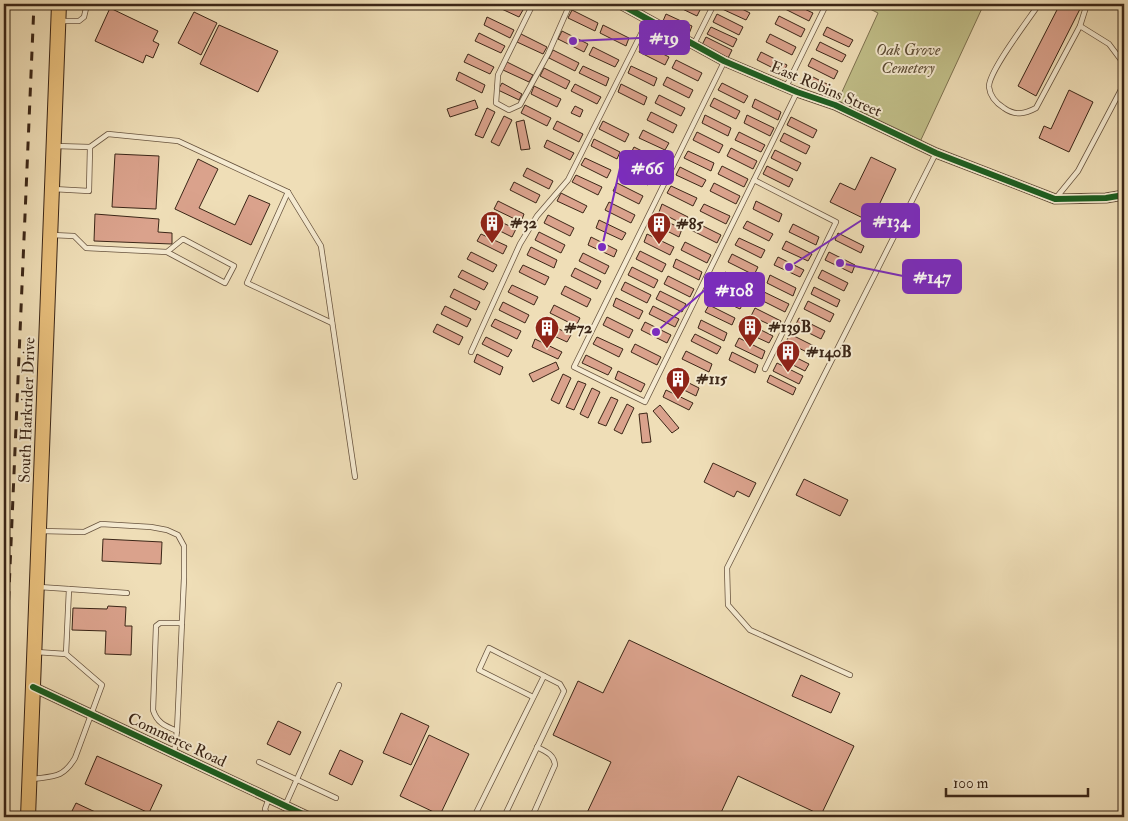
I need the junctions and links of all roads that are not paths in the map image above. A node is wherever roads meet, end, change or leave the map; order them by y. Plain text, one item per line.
1 (7, 4) edge
2 (59, 4) edge
3 (87, 4) edge
4 (533, 4) edge
5 (570, 4) edge
6 (620, 4) edge
7 (714, 4) edge
8 (1039, 4) edge
9 (1087, 4) edge
10 (824, 9) dead end
11 (649, 19) junction
12 (59, 21) junction
13 (1080, 26) junction
14 (4, 38) edge
15 (694, 44) junction
16 (724, 61) junction
17 (1124, 64) edge
18 (1124, 84) edge
19 (786, 87) junction
20 (797, 92) junction
21 (54, 146) junction
22 (90, 147) junction
23 (936, 153) junction
24 (754, 180) junction
25 (52, 189) junction
26 (288, 192) junction
27 (1124, 195) edge
28 (1055, 199) junction
29 (50, 235) junction
30 (167, 252) junction
31 (332, 323) junction
32 (471, 352) dead end
33 (765, 369) dead end
34 (355, 477) dead end
35 (40, 531) junction
36 (38, 587) junction
37 (69, 589) junction
38 (127, 593) dead end
39 (182, 623) junction
40 (34, 652) junction
41 (66, 654) junction
42 (850, 675) dead end
43 (544, 676) junction
44 (339, 685) dead end
45 (32, 687) junction
46 (533, 698) junction
47 (90, 714) junction
48 (177, 731) junction
49 (537, 747) junction
50 (173, 753) junction
51 (259, 762) dead end
52 (297, 778) junction
53 (29, 780) junction
54 (268, 798) junction
55 (336, 798) dead end
56 (285, 806) junction
57 (298, 815) edge
58 (28, 817) edge
59 (268, 817) edge
60 (309, 817) edge
61 (474, 817) edge
62 (504, 817) edge
63 (532, 817) edge

1 - 14 lane
2 - 12 main road, South Harkrider Drive
3 - 12 lane
4 - 5 lane
6 - 11 street, East Robins Street
7 - 15 lane
8 - 13 lane
9 - 13 lane
10 - 19 lane
11 - 15 street, East Robins Street
11 - 32 lane
12 - 21 main road, South Harkrider Drive
13 - 17 lane
15 - 16 street, East Robins Street
16 - 19 street, East Robins Street
16 - 24 lane
18 - 28 lane
19 - 20 street, East Robins Street
20 - 23 street, East Robins Street
20 - 24 lane
21 - 22 lane
21 - 25 main road, South Harkrider Drive
22 - 25 lane
22 - 26 lane
23 - 28 street, East Robins Street
23 - 42 lane
24 - 33 lane
25 - 29 main road, South Harkrider Drive
26 - 31 lane
26 - 31 lane
27 - 28 street
29 - 30 lane
29 - 35 main road, South Harkrider Drive
30 - 30 lane
31 - 34 lane
35 - 36 main road, South Harkrider Drive
35 - 39 lane
36 - 37 lane
36 - 40 main road, South Harkrider Drive
37 - 38 lane
37 - 41 lane
39 - 48 lane
39 - 48 lane
40 - 41 lane
40 - 45 main road, South Harkrider Drive
41 - 47 lane
43 - 46 lane
43 - 46 lane
43 - 49 lane
44 - 52 lane
45 - 47 street, Commerce Road
45 - 53 main road, South Harkrider Drive
46 - 61 lane
47 - 50 street, Commerce Road
47 - 53 lane
48 - 50 lane
49 - 62 lane
49 - 63 lane
50 - 54 street, Commerce Road
51 - 52 lane
52 - 55 lane
52 - 56 lane
53 - 58 main road, South Harkrider Drive
54 - 56 street, Commerce Road
54 - 59 lane
56 - 57 street, Commerce Road
57 - 60 street, Commerce Road

